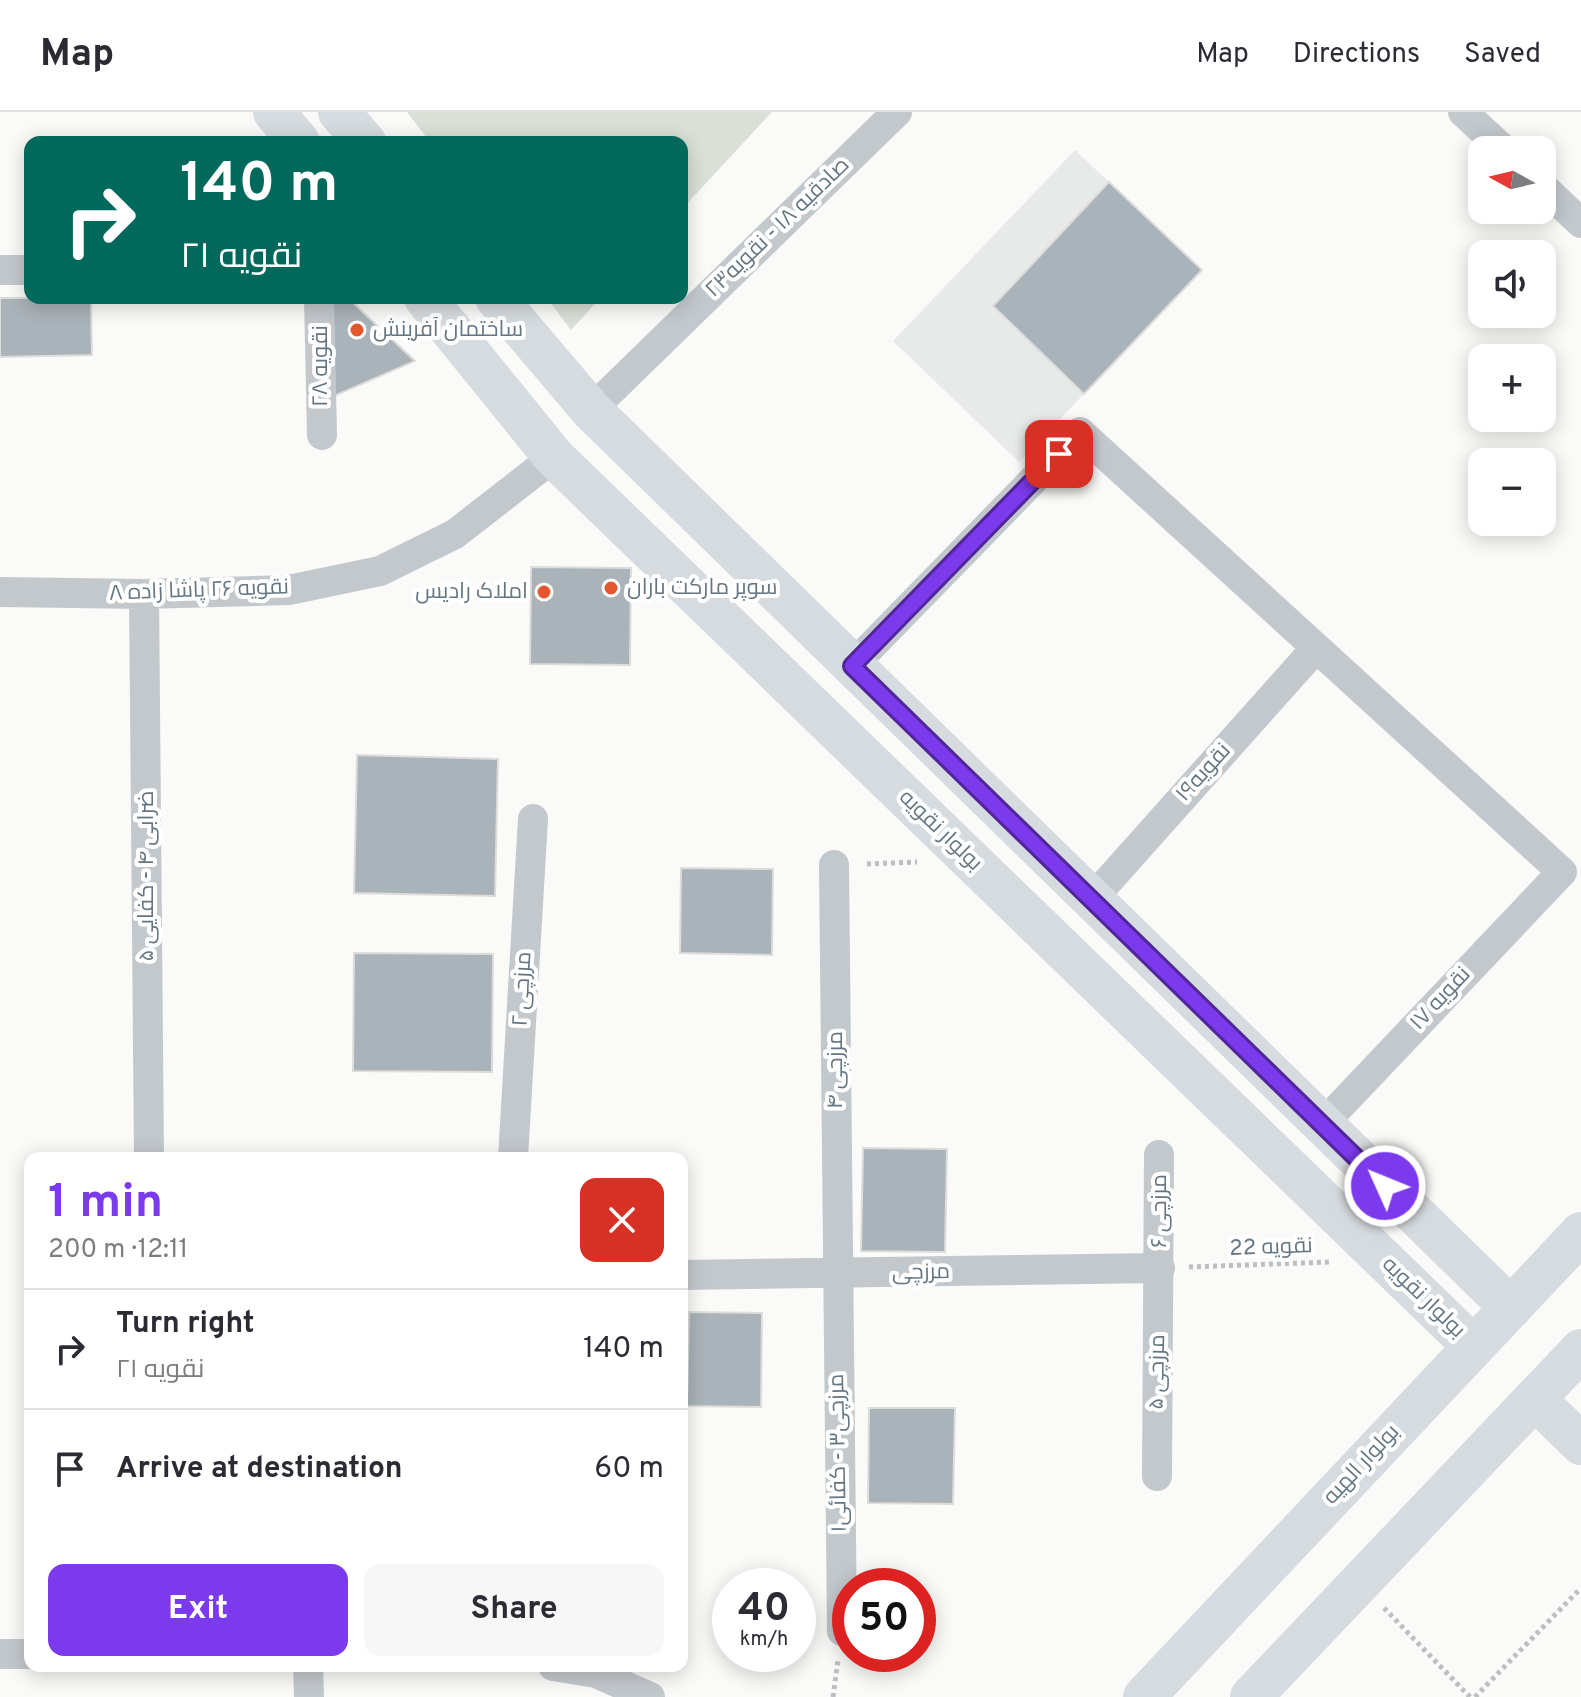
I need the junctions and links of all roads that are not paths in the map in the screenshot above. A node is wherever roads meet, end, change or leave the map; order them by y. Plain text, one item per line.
1 (274, 112) edge
2 (339, 112) edge
3 (897, 112) edge
4 (1463, 112) edge
5 (294, 136) edge
6 (360, 136) edge
7 (1489, 136) edge
8 (1556, 199) edge
9 (1581, 223) edge
10 (0, 270) edge
11 (24, 270) edge
12 (319, 304) edge
13 (430, 304) edge
14 (501, 304) edge
15 (591, 410) junction
16 (322, 435) dead end
17 (554, 457) junction
18 (0, 592) edge
19 (144, 594) junction
20 (1316, 648) junction
21 (852, 666) junction
22 (533, 819) dead end
23 (834, 865) road end
24 (1092, 899) junction
25 (1321, 1126) junction
26 (149, 1152) edge
27 (513, 1152) edge
28 (1159, 1155) dead end
29 (1581, 1233) edge
30 (1160, 1268) junction
31 (688, 1275) edge
32 (837, 1275) junction
33 (1511, 1308) junction
34 (1474, 1347) junction
35 (1577, 1362) edge
36 (1535, 1399) junction
37 (1581, 1444) edge
38 (1157, 1476) dead end
39 (841, 1568) edge
40 (0, 1654) edge
41 (24, 1654) edge
42 (308, 1672) edge
43 (590, 1672) edge
44 (309, 1697) edge
45 (650, 1697) edge
46 (1144, 1697) edge
47 (1251, 1697) edge

1 - 5 main road
2 - 6 main road
3 - 15 street, صادقیه ۱۸ - نقویه۲۳
4 - 7 street
8 - 9 street
10 - 11 street
12 - 16 street, نقویه ۲۸
13 - 17 main road, بولوار نقویه
14 - 15 main road
15 - 21 main road
17 - 19 street, نقویه ۲۶ پاشا زاده ۸
17 - 34 main road, بولوار نقویه
18 - 19 street, نقویه ۲۶ پاشا زاده ۸
19 - 26 street, ضرابی ۴ - کفایی ۵
20 - 21 street
20 - 24 street, نقویه۱۹
20 - 25 street, نقویه ۱۷
21 - 24 main road
22 - 27 street, مرزچی ۲
23 - 32 street, مرزچی ۴
24 - 25 main road
25 - 33 main road
28 - 30 street, مرزچی ۶
29 - 33 main road, بولوار الهیه
30 - 32 street, مرزچی
30 - 38 street, مرزچی ۵
31 - 32 street, مرزچی
32 - 39 street, مرزچی۳ - کفائی۱
33 - 34 main road, بولوار الهیه
34 - 46 main road, بولوار الهیه
35 - 36 main road
36 - 37 main road
36 - 47 main road
40 - 41 street
42 - 44 street
43 - 45 street

